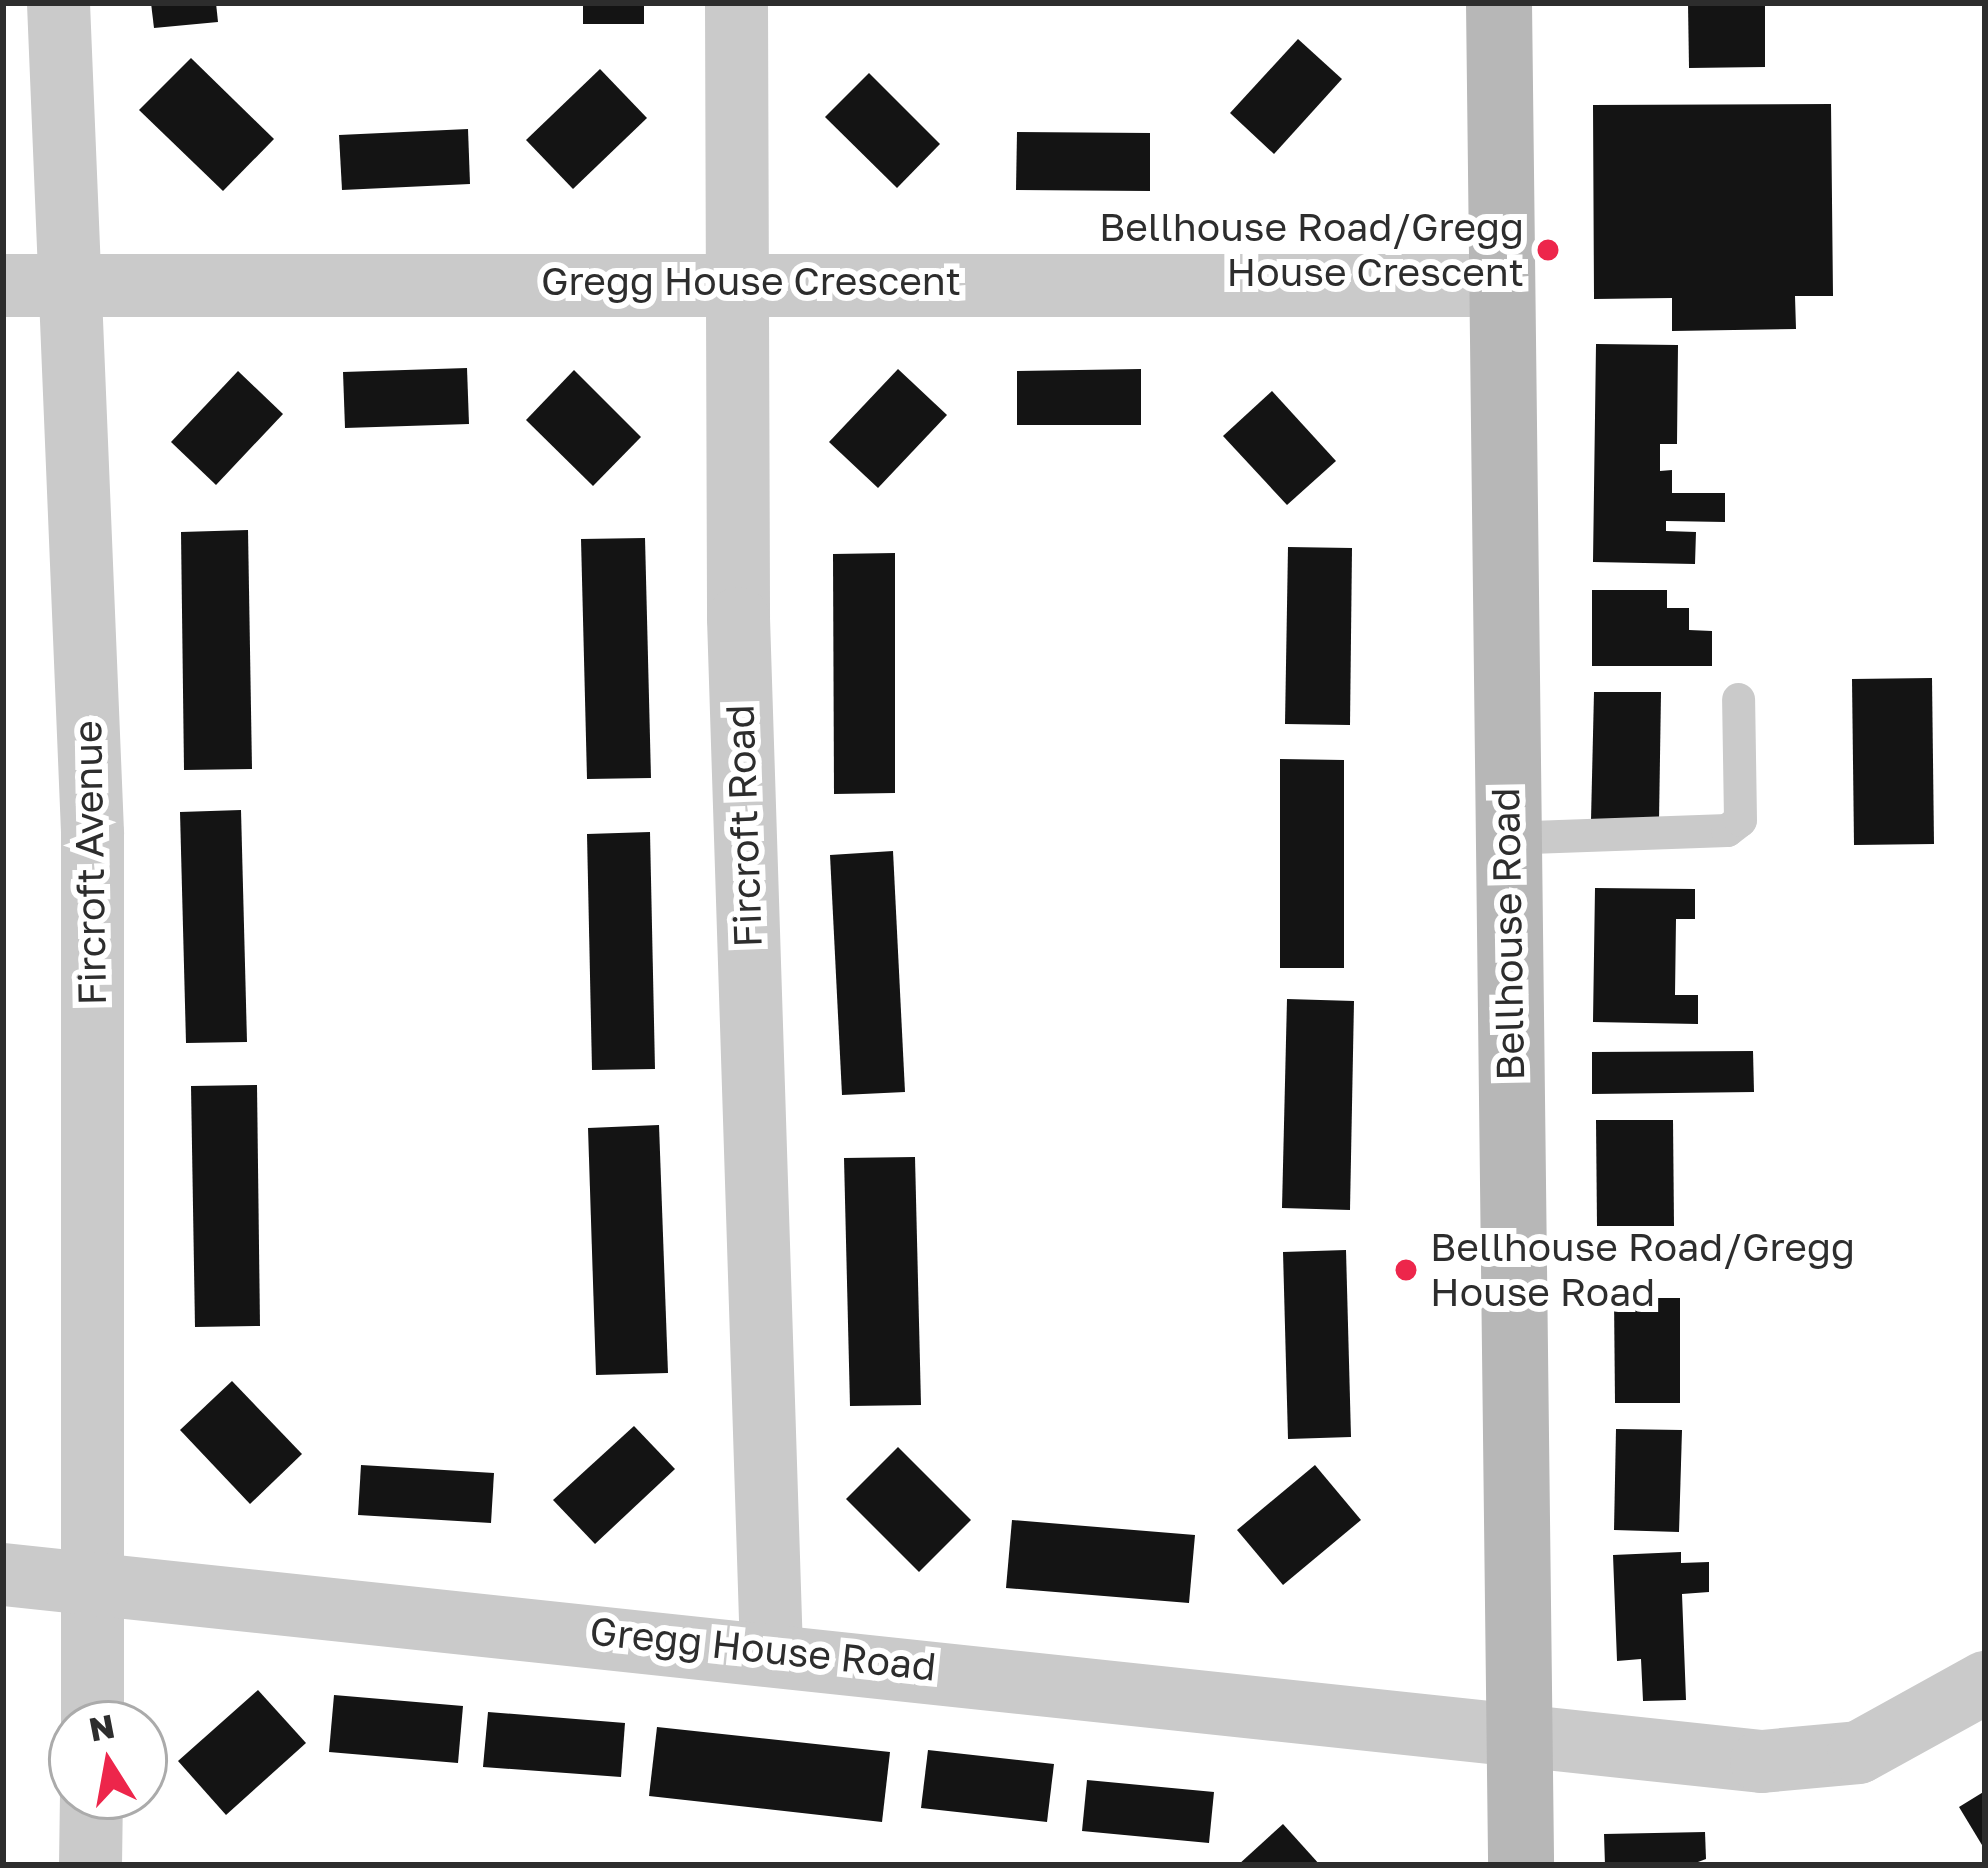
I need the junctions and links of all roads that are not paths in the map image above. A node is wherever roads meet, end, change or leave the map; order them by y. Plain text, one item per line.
1 (58, 3) edge
2 (736, 3) edge
3 (1499, 3) edge
4 (734, 280) junction
5 (76, 284) junction
6 (3, 285) edge
7 (1498, 285) junction
8 (1738, 698) dead end
9 (1507, 838) junction
10 (3, 1574) edge
11 (94, 1578) junction
12 (771, 1649) junction
13 (1985, 1682) edge
14 (92, 1700) edge
15 (1522, 1738) junction
16 (91, 1820) edge
17 (90, 1865) edge
18 (1521, 1865) edge

1 - 5 street, Fircroft Avenue
2 - 4 street, Fircroft Road
3 - 7 main road, Bellhouse Road
4 - 5 street, Gregg House Crescent
4 - 7 street, Gregg House Crescent
4 - 12 street, Fircroft Road
5 - 6 street, Gregg House Crescent
5 - 11 street, Fircroft Avenue
7 - 9 main road, Bellhouse Road
8 - 9 lane
9 - 15 main road, Bellhouse Road
10 - 11 street, Gregg House Road
11 - 12 street, Gregg House Road
11 - 14 street, Fircroft Avenue
12 - 15 street, Gregg House Road
13 - 15 street, Gregg House Road
15 - 18 main road, Bellhouse Road
16 - 17 street

